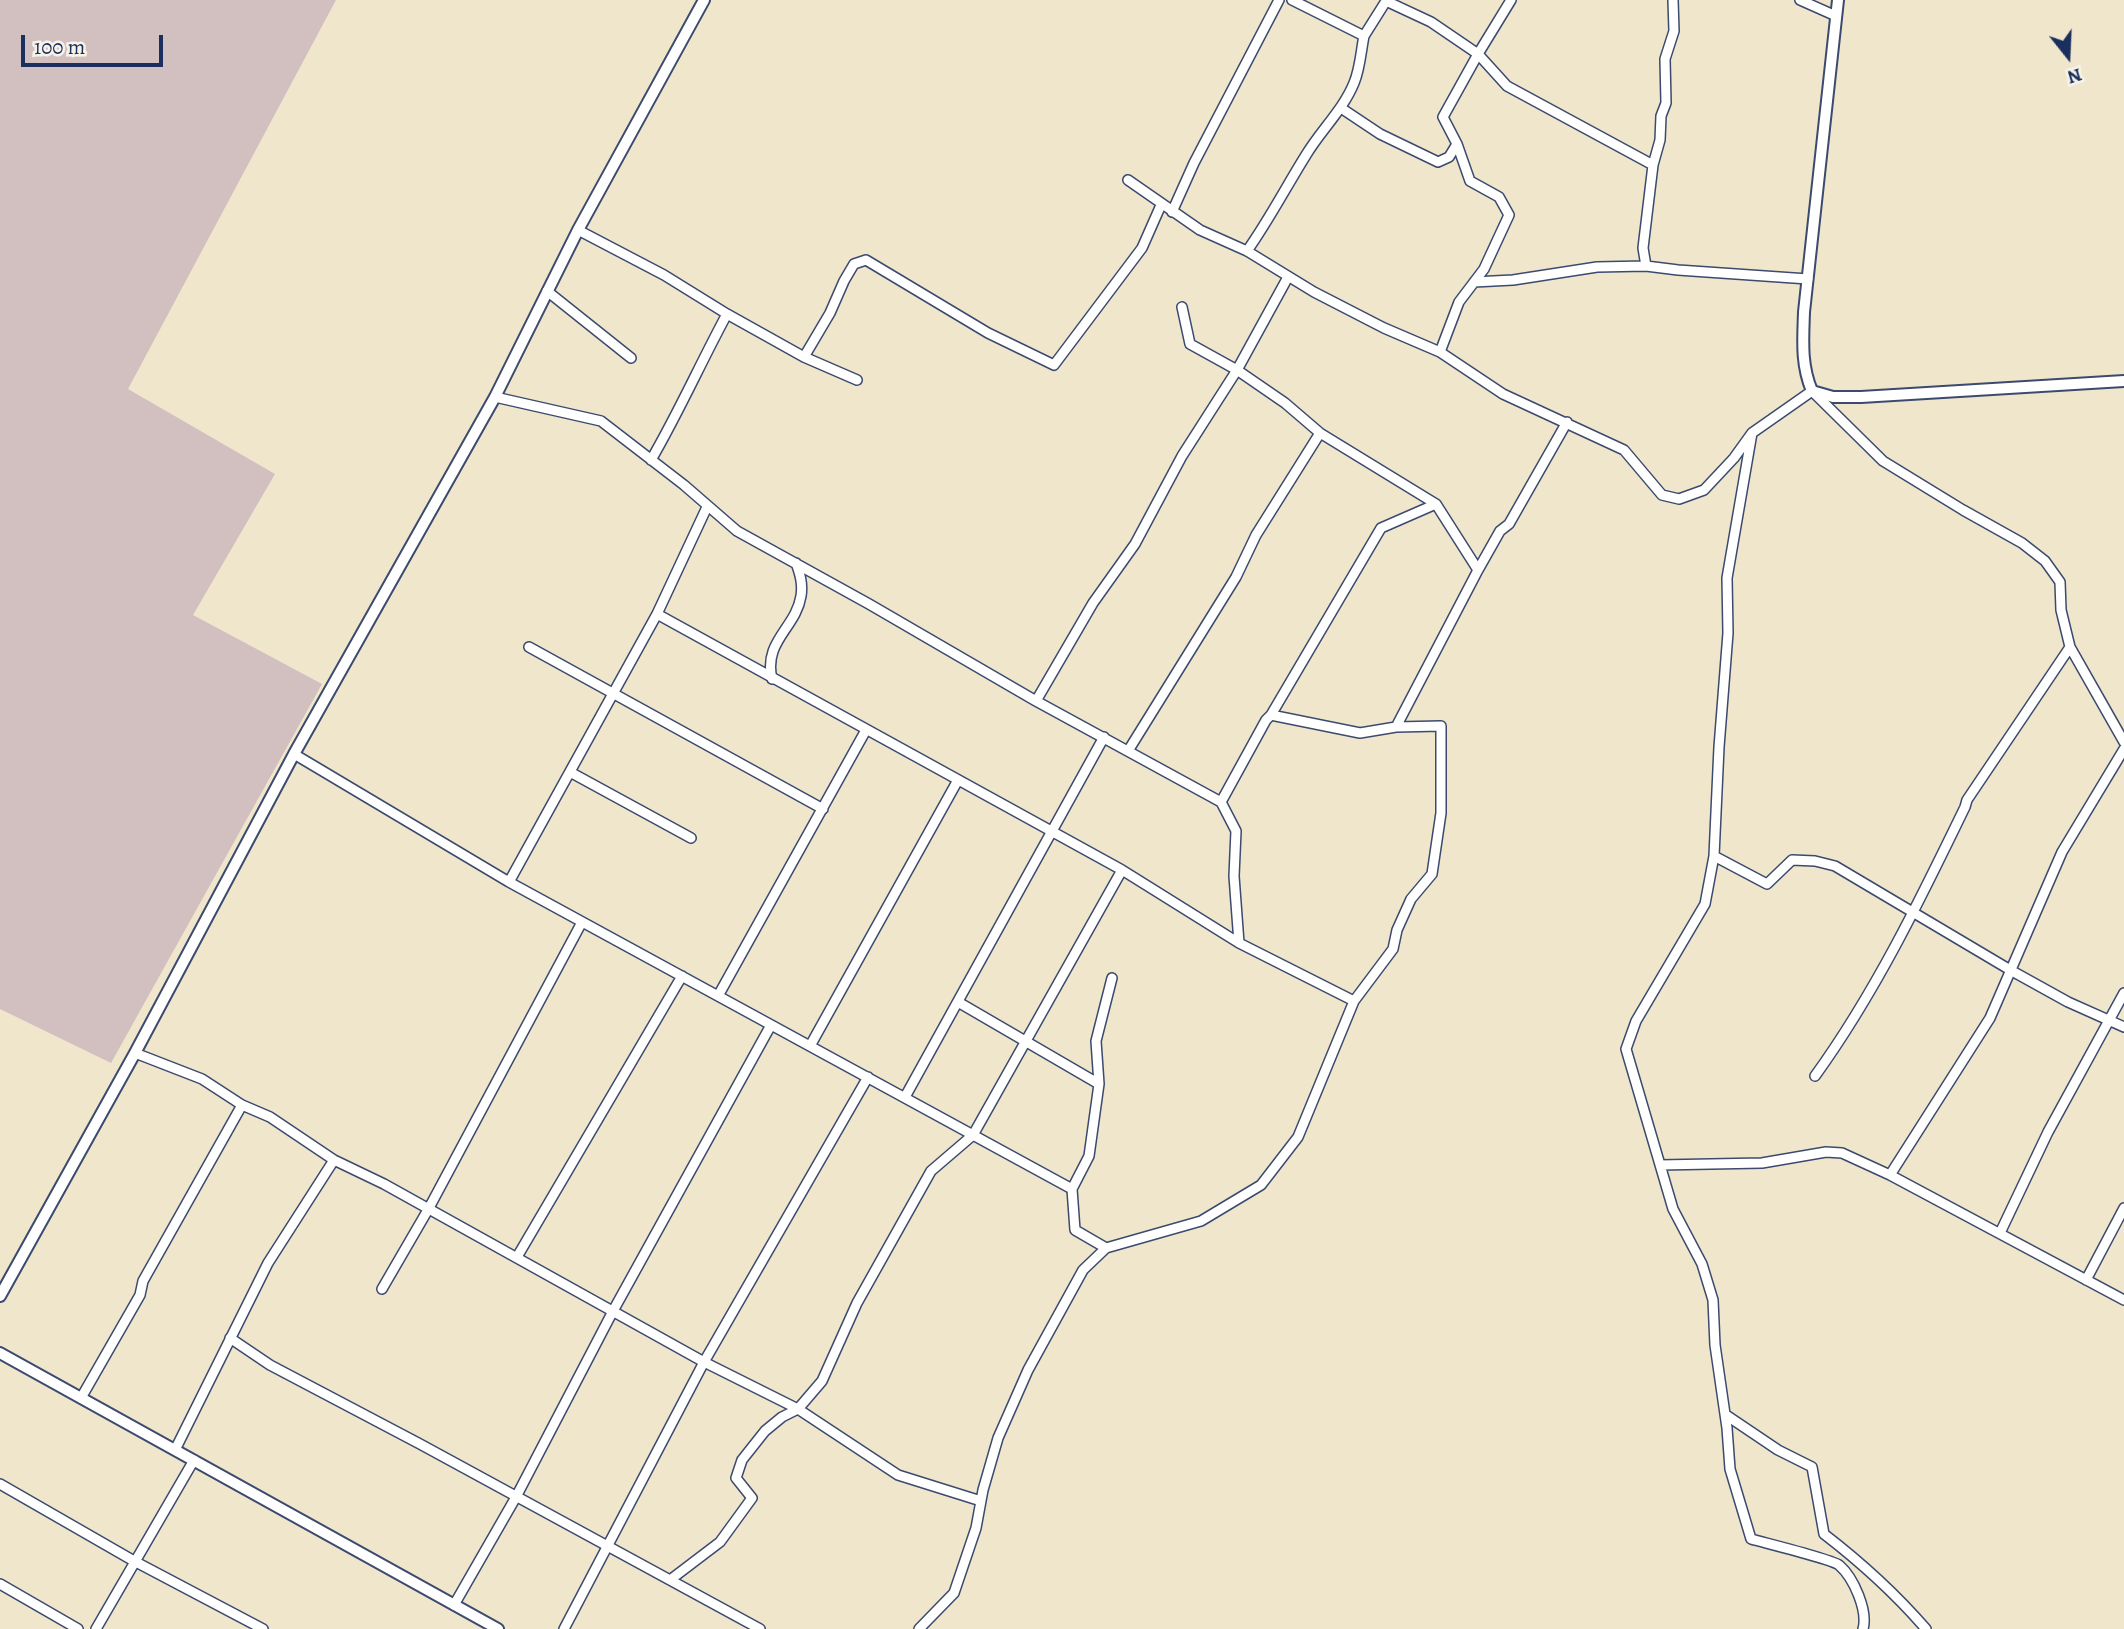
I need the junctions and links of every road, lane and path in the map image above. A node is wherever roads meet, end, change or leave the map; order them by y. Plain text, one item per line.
1 (704, 0) edge
2 (1279, 0) edge
3 (1292, 0) edge
4 (1511, 0) edge
5 (1673, 0) edge
6 (1800, 0) edge
7 (1838, 0) edge
8 (1836, 16) junction
9 (1364, 36) junction
10 (1478, 54) junction
11 (1340, 108) junction
12 (1457, 144) junction
13 (1653, 164) junction
14 (1128, 180) dead end
15 (1161, 205) junction
16 (1172, 212) junction
17 (578, 230) junction
18 (1247, 251) junction
19 (1646, 266) junction
20 (1288, 277) junction
21 (1808, 279) junction
22 (1474, 282) junction
23 (547, 291) junction
24 (1182, 307) dead end
25 (727, 314) junction
26 (1440, 352) junction
27 (804, 357) junction
28 (631, 358) dead end
29 (1237, 370) junction
30 (857, 380) dead end
31 (2124, 382) edge
32 (1812, 391) junction
33 (495, 397) junction
34 (1566, 422) junction
35 (1320, 433) junction
36 (1752, 433) junction
37 (651, 460) junction
38 (1436, 503) junction
39 (707, 507) junction
40 (796, 563) junction
41 (1478, 570) junction
42 (657, 614) junction
43 (529, 647) dead end
44 (2070, 647) junction
45 (772, 679) junction
46 (614, 693) junction
47 (1036, 701) junction
48 (1271, 715) junction
49 (1396, 727) junction
50 (866, 730) junction
51 (1104, 737) junction
52 (2124, 741) edge
53 (2124, 749) edge
54 (1128, 751) junction
55 (294, 754) junction
56 (570, 772) junction
57 (958, 780) junction
58 (1221, 802) junction
59 (823, 809) junction
60 (1052, 832) junction
61 (691, 838) dead end
62 (1714, 856) junction
63 (1122, 870) junction
64 (509, 882) junction
65 (1914, 913) junction
66 (582, 922) junction
67 (1239, 943) junction
68 (2012, 971) junction
69 (682, 976) junction
70 (1112, 978) dead end
71 (2124, 993) edge
72 (718, 996) junction
73 (1354, 1001) junction
74 (958, 1002) junction
75 (2110, 1020) junction
76 (771, 1025) junction
77 (2124, 1027) edge
78 (1026, 1041) junction
79 (810, 1046) junction
80 (135, 1054) junction
81 (1815, 1076) dead end
82 (868, 1077) junction
83 (1099, 1084) junction
84 (905, 1097) junction
85 (242, 1105) junction
86 (973, 1135) junction
87 (334, 1160) junction
88 (1660, 1164) junction
89 (1890, 1175) junction
90 (1072, 1189) junction
91 (429, 1208) junction
92 (2124, 1208) edge
93 (2000, 1233) junction
94 (1106, 1248) junction
95 (517, 1257) junction
96 (2086, 1280) junction
97 (382, 1289) dead end
98 (0, 1296) edge
99 (2124, 1300) edge
100 (613, 1311) junction
101 (230, 1338) junction
102 (0, 1353) edge
103 (704, 1362) junction
104 (81, 1398) junction
105 (798, 1409) junction
106 (1726, 1415) junction
107 (175, 1450) junction
108 (194, 1460) junction
109 (0, 1484) edge
110 (516, 1496) junction
111 (981, 1501) junction
112 (609, 1546) junction
113 (134, 1561) junction
114 (670, 1580) junction
115 (0, 1584) edge
116 (454, 1605) junction
117 (477, 1624) edge
118 (78, 1629) edge
119 (96, 1629) edge
120 (263, 1629) edge
121 (498, 1629) edge
122 (564, 1629) edge
123 (760, 1629) edge
124 (919, 1629) edge
125 (1863, 1629) edge
126 (1926, 1629) edge

1 - 17 street
2 - 16 street
3 - 9 street
4 - 10 street
5 - 13 street
6 - 8 street
7 - 8 street
8 - 21 street
9 - 10 street
9 - 11 street
10 - 12 street
10 - 13 street
11 - 12 street
11 - 18 street
12 - 22 street
13 - 19 street
14 - 15 street
15 - 16 street
15 - 27 street
16 - 18 street
17 - 23 street
17 - 25 street
18 - 20 street
19 - 21 street
19 - 22 street
20 - 26 street
20 - 29 street
21 - 32 street
22 - 26 street
23 - 28 street
23 - 33 street
24 - 29 street
25 - 27 street
25 - 37 street
26 - 34 street
27 - 30 street
29 - 35 street
29 - 47 street
31 - 32 street
32 - 36 street
32 - 44 street
33 - 37 street
33 - 55 street
34 - 36 street
34 - 41 street
35 - 38 street
35 - 54 street
36 - 62 street
37 - 39 street
38 - 41 street
38 - 48 street
39 - 40 street
39 - 42 street
40 - 45 street
40 - 47 street
41 - 49 street
42 - 45 street
42 - 46 street
43 - 46 street
44 - 52 street
44 - 65 street
45 - 50 street
46 - 56 street
46 - 59 street
47 - 51 street
48 - 49 street
48 - 58 street
49 - 73 street
50 - 57 street
50 - 59 street
51 - 54 street
51 - 60 street
53 - 68 street
54 - 58 street
55 - 64 street
55 - 80 street
56 - 61 street
56 - 64 street
57 - 60 street
57 - 79 street
58 - 67 street
59 - 72 street
60 - 63 street
60 - 74 street
62 - 65 street
62 - 88 street
63 - 67 street
63 - 78 street
64 - 66 street
65 - 68 street
65 - 81 street
66 - 69 street
66 - 91 street
67 - 73 street
68 - 75 street
68 - 89 street
69 - 72 street
69 - 95 street
70 - 83 street
71 - 75 street
72 - 76 street
73 - 94 street
74 - 78 street
74 - 84 street
75 - 77 street
75 - 93 street
76 - 79 street
76 - 100 street
78 - 83 street
78 - 86 street
79 - 82 street
80 - 85 street
80 - 98 street
82 - 84 street
82 - 103 street
83 - 90 street
84 - 86 street
85 - 87 street
85 - 104 street
86 - 90 street
86 - 105 street
87 - 91 street
87 - 101 street
88 - 89 street
88 - 106 street
89 - 93 street
90 - 94 street
91 - 95 street
91 - 97 street
92 - 96 street
93 - 96 street
94 - 111 street
95 - 100 street
96 - 99 street
100 - 103 street
100 - 110 street
101 - 107 street
101 - 110 street
102 - 104 street
103 - 105 street
103 - 112 street
104 - 107 street
105 - 111 street
105 - 114 street
106 - 125 street
106 - 126 street
107 - 108 street
108 - 113 street
108 - 116 street
109 - 113 street
110 - 112 street
110 - 116 street
111 - 124 street
112 - 114 street
112 - 122 street
113 - 119 street
113 - 120 street
114 - 123 street
115 - 118 street
116 - 117 street
117 - 121 street

